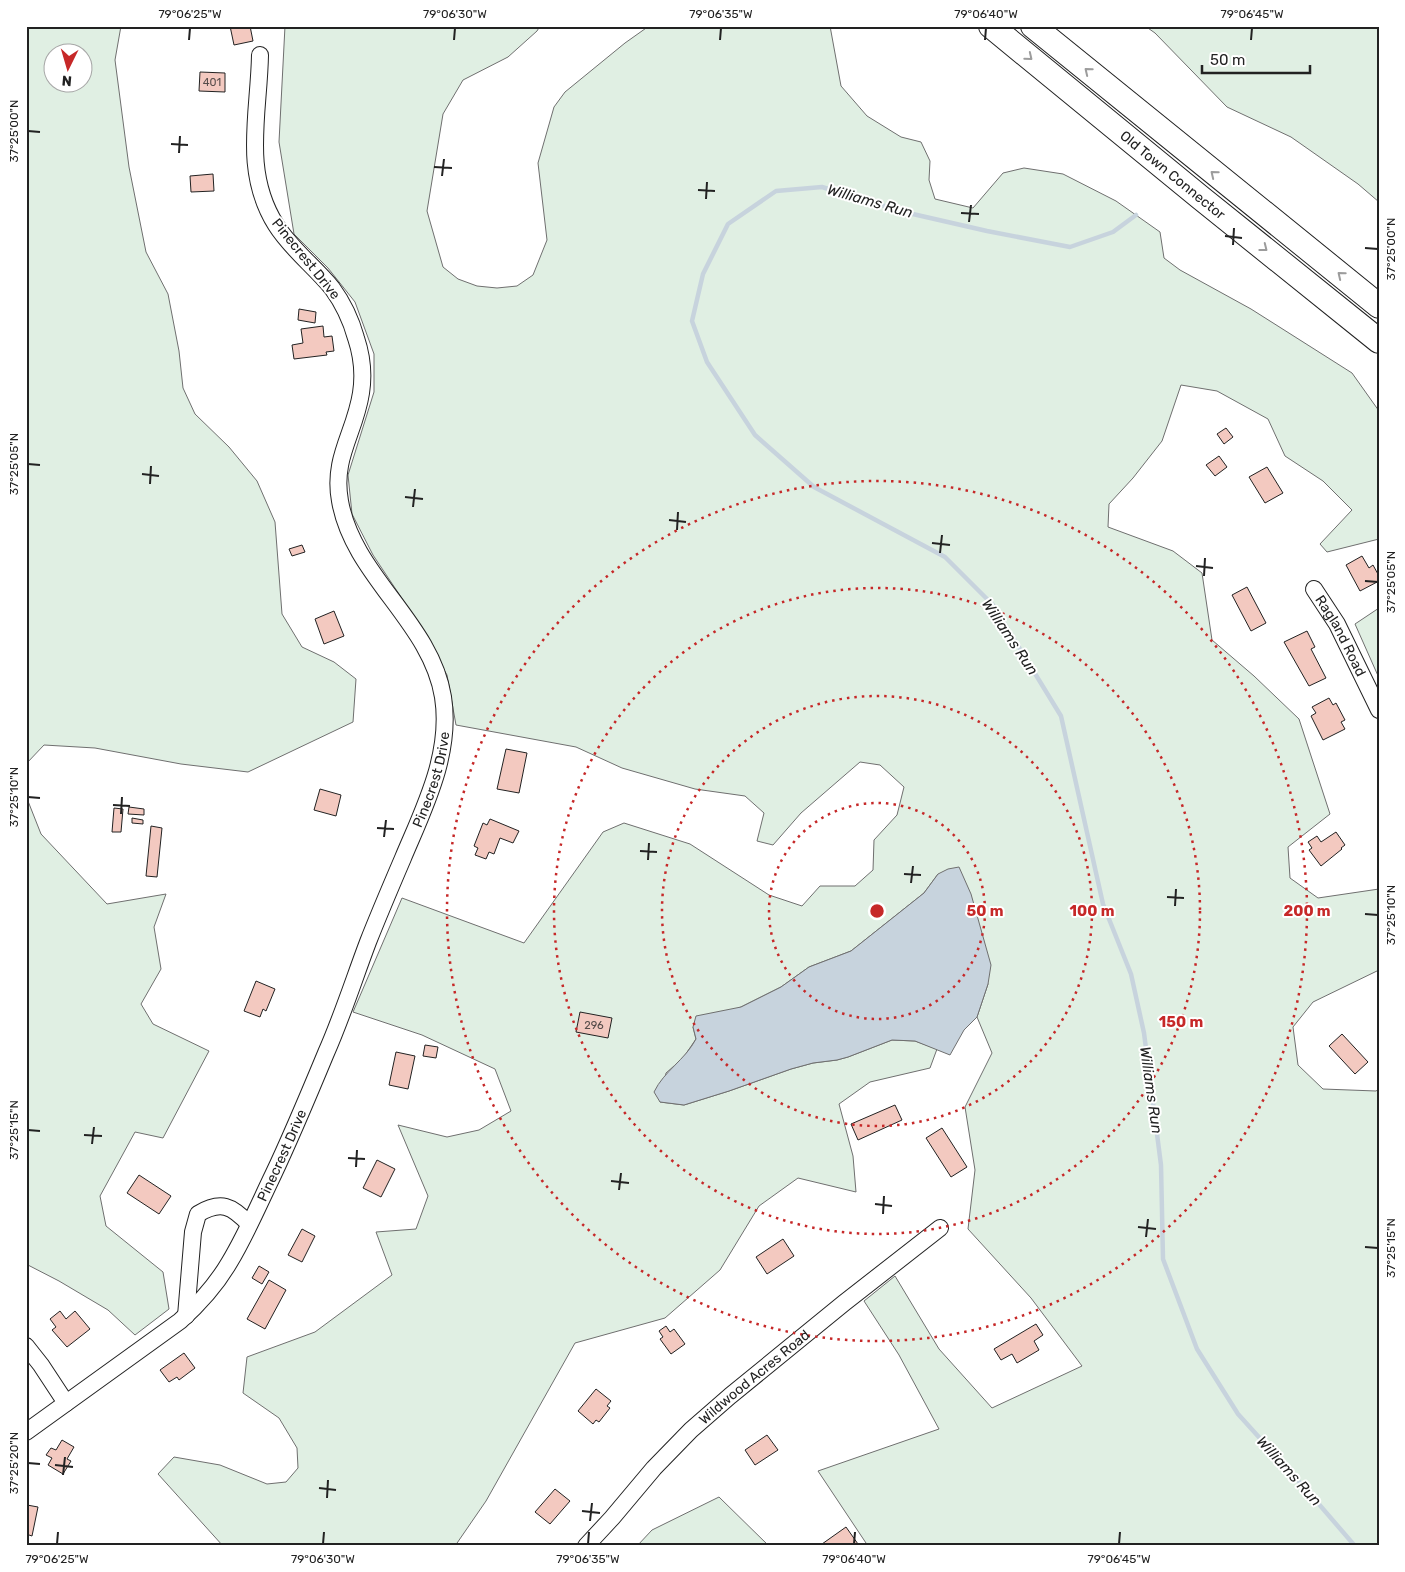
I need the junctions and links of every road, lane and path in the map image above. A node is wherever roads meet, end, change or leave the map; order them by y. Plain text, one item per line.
1 (991, 26) edge
2 (1034, 26) edge
3 (260, 55) dead end
4 (1379, 306) edge
5 (1379, 341) edge
6 (1314, 589) dead end
7 (1379, 710) edge
8 (249, 1224) junction
9 (940, 1228) dead end
10 (186, 1316) junction
11 (26, 1346) edge
12 (66, 1403) junction
13 (26, 1432) edge
14 (586, 1546) edge

1 -> 5 highway, Old Town Connector
4 -> 2 highway, Old Town Connector
3 - 8 street, Pinecrest Drive
6 - 7 street, Ragland Road
8 - 10 street, Pinecrest Drive
8 - 10 street
9 - 14 street, Wildwood Acres Road
10 - 12 street, Pinecrest Drive
11 - 12 street
12 - 13 street, Pinecrest Drive

